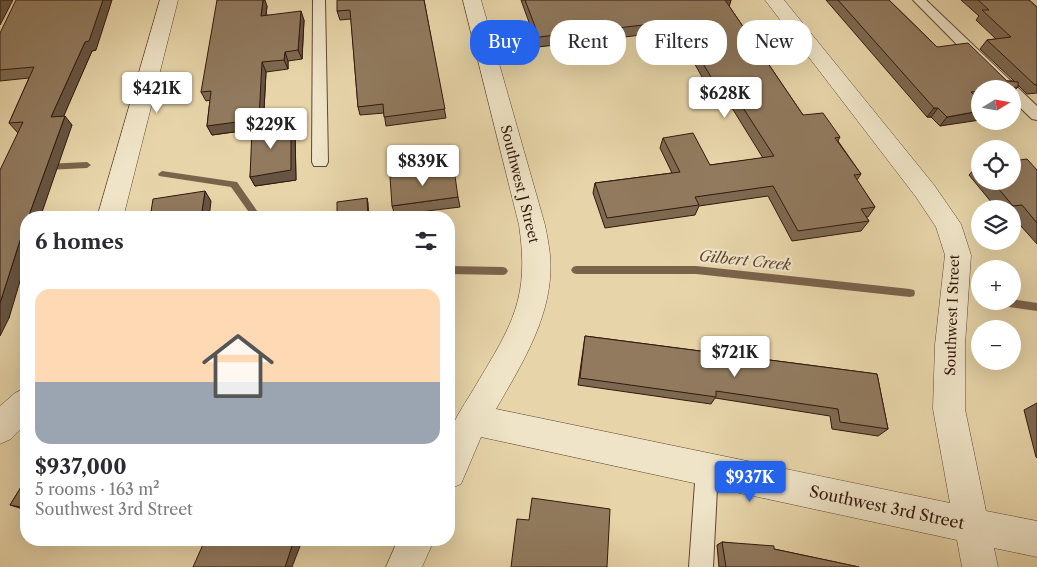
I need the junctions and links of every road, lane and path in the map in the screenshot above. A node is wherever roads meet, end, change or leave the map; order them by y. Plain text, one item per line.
1 (169, 0) edge
2 (319, 0) edge
3 (472, 0) edge
4 (774, 0) edge
5 (919, 0) edge
6 (1001, 80) edge
7 (1021, 100) edge
8 (1037, 115) edge
9 (320, 162) dead end
10 (112, 211) edge
11 (20, 409) edge
12 (473, 420) junction
13 (0, 428) edge
14 (455, 459) edge
15 (707, 469) junction
16 (971, 525) junction
17 (1037, 539) edge
18 (413, 546) edge
19 (404, 567) edge
20 (701, 567) edge
21 (980, 567) edge

1 - 10 street
2 - 9 lane
3 - 12 street, Southwest J Street
4 - 16 street, Southwest I Street
5 - 6 lane
7 - 8 lane
11 - 13 street
12 - 14 street, Southwest J Street
12 - 15 street, Southwest 3rd Street
15 - 16 street, Southwest 3rd Street
15 - 20 lane
16 - 17 street, Southwest 3rd Street
16 - 21 street, Southwest I Street
18 - 19 street

